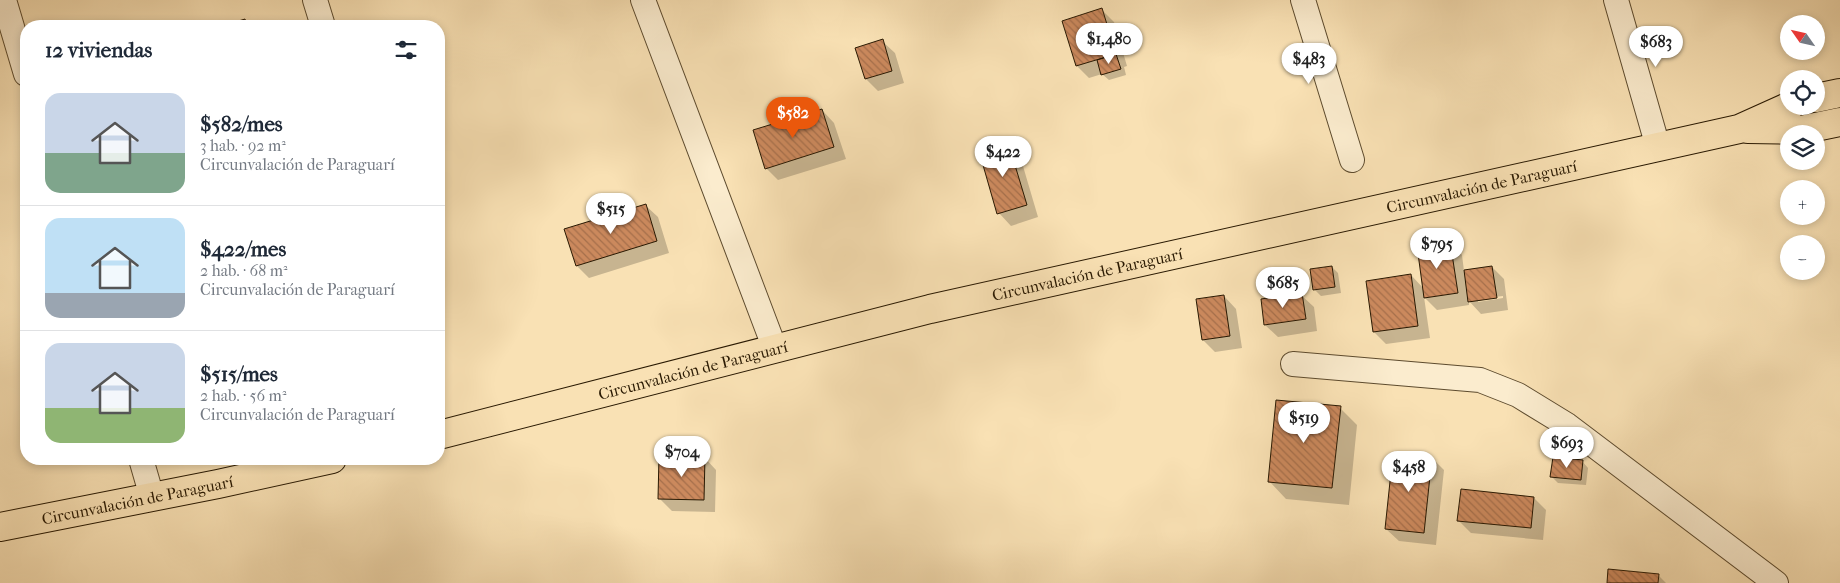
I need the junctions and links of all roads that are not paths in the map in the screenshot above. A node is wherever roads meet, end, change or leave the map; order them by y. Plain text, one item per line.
1 (4, 0) edge
2 (315, 0) edge
3 (643, 0) edge
4 (1304, 0) edge
5 (1616, 0) edge
6 (321, 20) edge
7 (20, 54) edge
8 (1840, 93) edge
9 (1825, 96) edge
10 (1780, 111) edge
11 (1840, 122) edge
12 (1739, 129) junction
13 (1658, 147) junction
14 (1352, 160) dead end
15 (775, 349) junction
16 (1293, 364) dead end
17 (445, 433) edge
18 (143, 465) edge
19 (304, 465) edge
20 (152, 497) junction
21 (0, 527) edge
22 (1776, 583) edge

1 - 7 street
2 - 6 street
3 - 15 street
4 - 14 street
5 - 13 street
8 - 9 highway
10 - 12 highway, Circunvalación de Paraguarí
11 - 12 highway, Circunvalación de Paraguarí
12 - 13 highway, Circunvalación de Paraguarí
13 - 15 highway, Circunvalación de Paraguarí
15 - 17 highway, Circunvalación de Paraguarí
16 - 22 street
18 - 20 street
19 - 20 highway, Circunvalación de Paraguarí
20 - 21 highway, Circunvalación de Paraguarí

